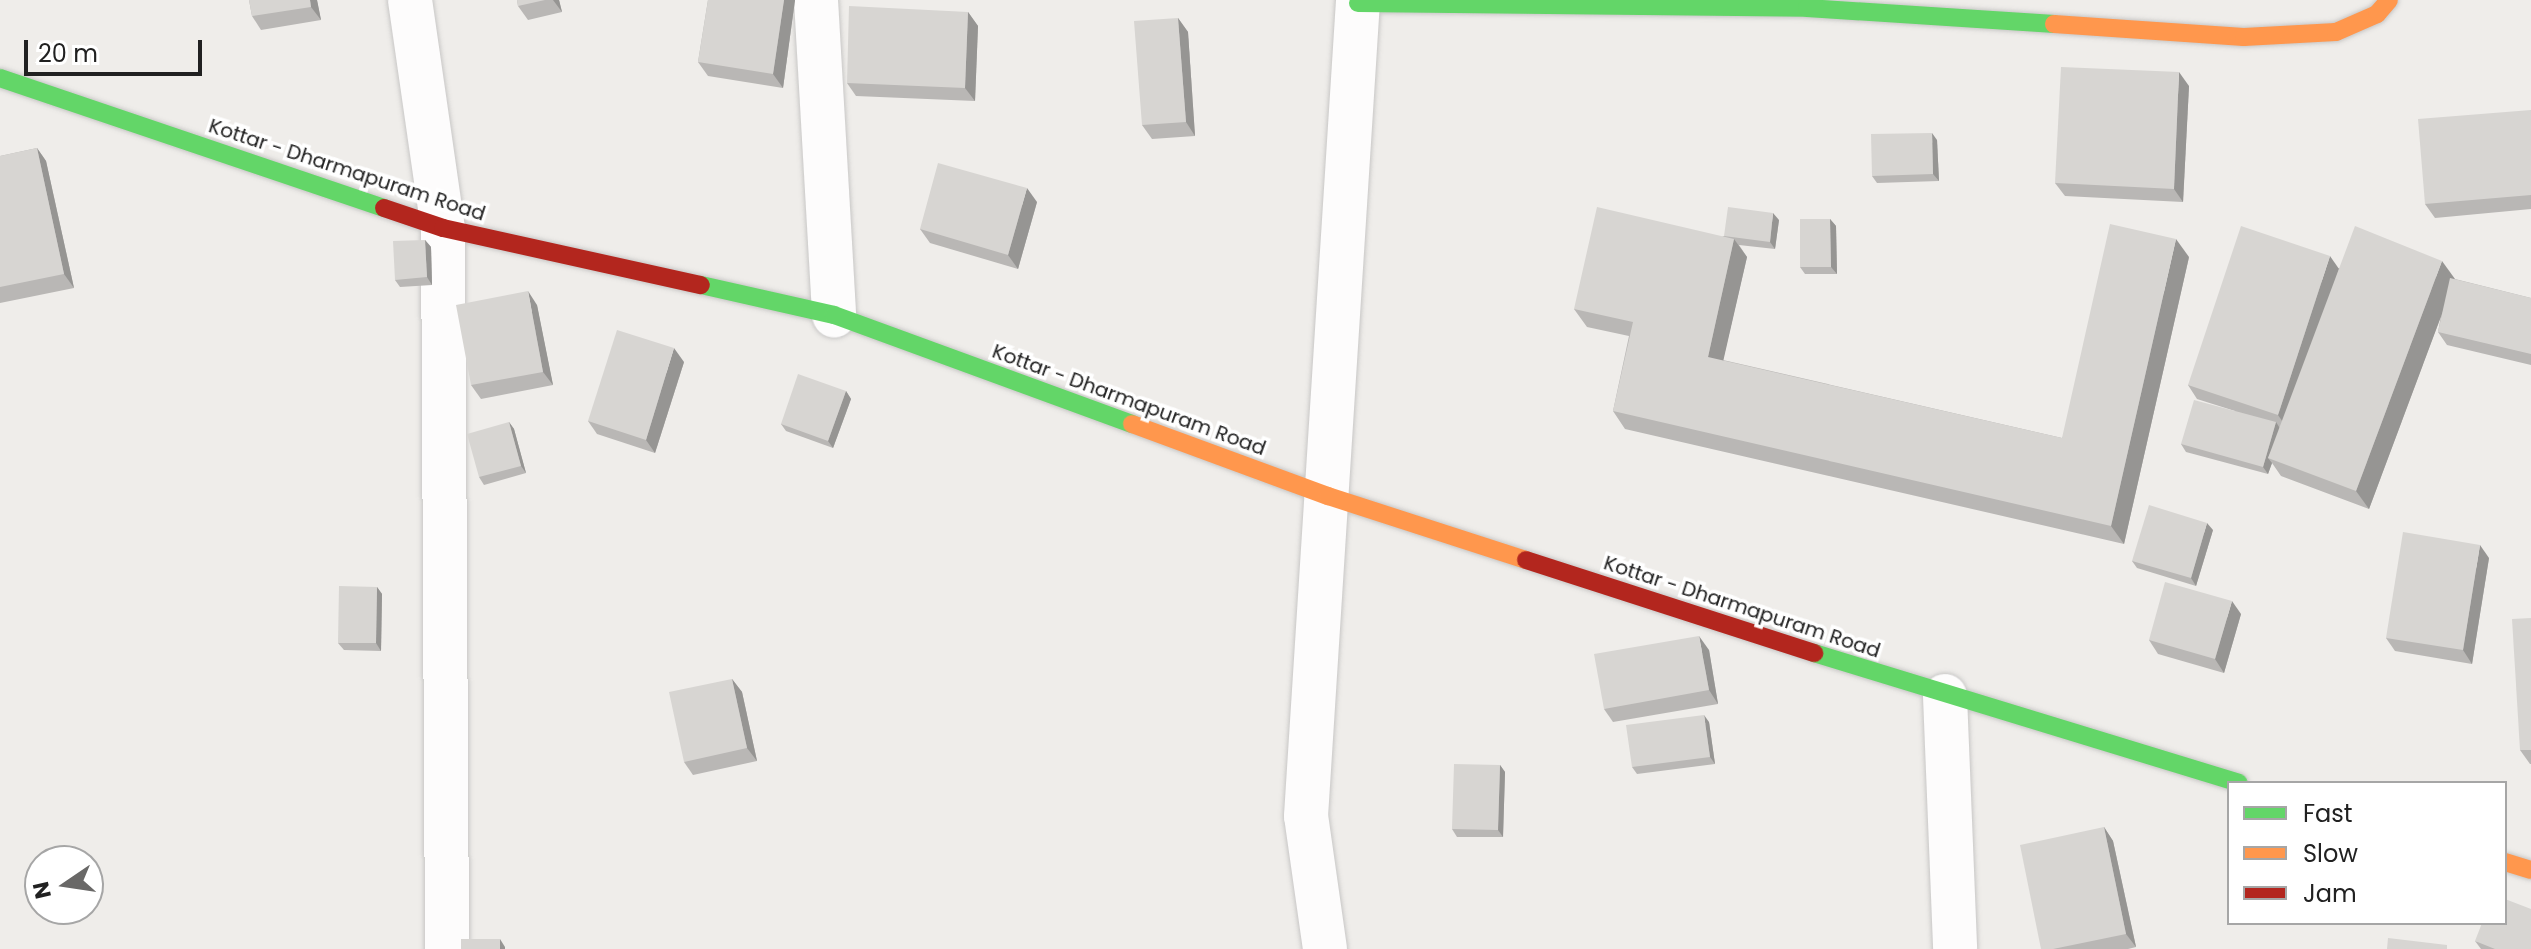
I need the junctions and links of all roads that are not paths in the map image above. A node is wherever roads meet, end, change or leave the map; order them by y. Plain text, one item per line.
1 (410, 0) edge
2 (816, 0) edge
3 (2389, 0) edge
4 (1358, 2) edge
5 (0, 78) edge
6 (443, 228) junction
7 (834, 315) junction
8 (1328, 496) junction
9 (1945, 696) junction
10 (2232, 781) edge
11 (2507, 863) edge
12 (2531, 870) edge
13 (447, 949) edge
14 (1325, 949) edge
15 (1955, 949) edge

1 - 6 street
2 - 7 street
3 - 4 main road
4 - 8 street
5 - 6 main road, Kottar - Dharmapuram Road
6 - 7 main road, Kottar - Dharmapuram Road
6 - 13 street
7 - 8 main road, Kottar - Dharmapuram Road
8 - 9 main road, Kottar - Dharmapuram Road
8 - 14 street
9 - 10 main road, Kottar - Dharmapuram Road
9 - 15 street
11 - 12 main road

